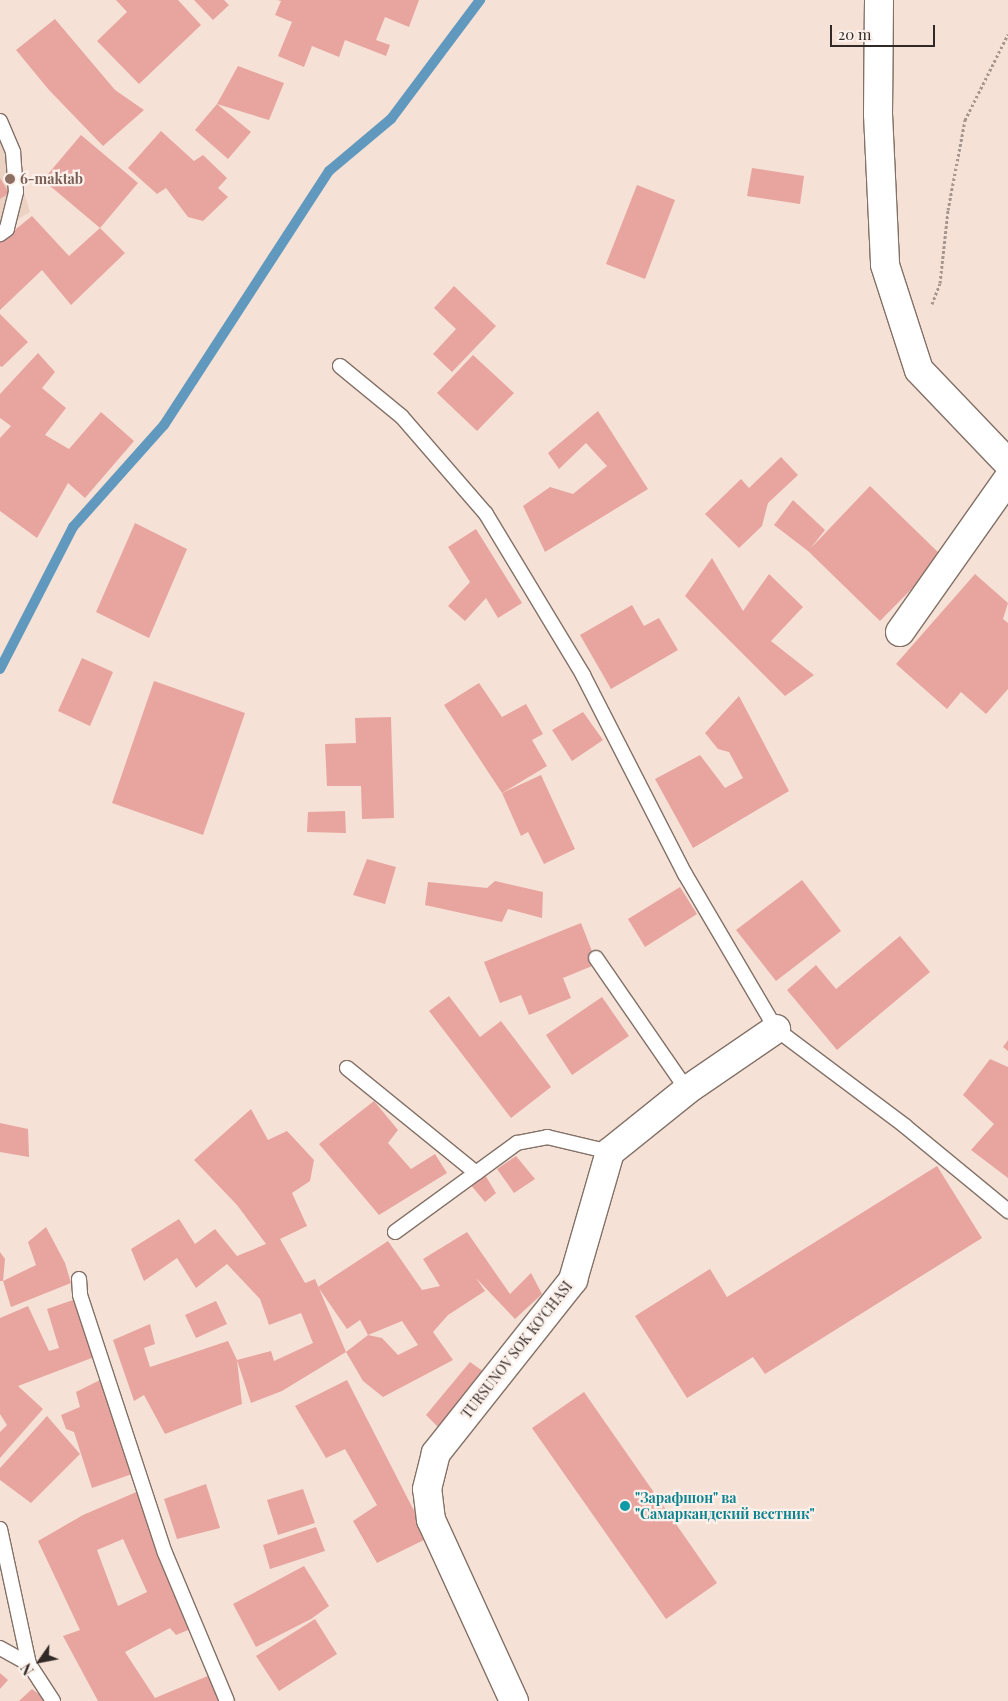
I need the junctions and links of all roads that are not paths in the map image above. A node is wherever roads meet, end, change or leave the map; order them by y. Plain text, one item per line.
1 (879, 0) edge
2 (0, 121) edge
3 (0, 234) edge
4 (340, 366) dead end
5 (1008, 463) edge
6 (1008, 479) edge
7 (900, 632) dead end
8 (596, 958) dead end
9 (776, 1029) junction
10 (347, 1068) dead end
11 (687, 1090) junction
12 (610, 1152) junction
13 (476, 1173) junction
14 (1008, 1211) edge
15 (396, 1232) dead end
16 (79, 1279) dead end
17 (0, 1529) edge
18 (0, 1648) edge
19 (29, 1664) junction
20 (53, 1701) edge
21 (227, 1701) edge
22 (514, 1701) edge

1 - 5 street
2 - 3 lane
4 - 9 lane
6 - 7 street
8 - 11 lane
9 - 11 street
9 - 14 lane
10 - 13 lane
11 - 12 street
12 - 13 lane
12 - 22 street, TURSUNOV SOK KO'CHASI
13 - 15 lane
16 - 21 lane
17 - 19 lane
18 - 19 lane
19 - 20 lane

